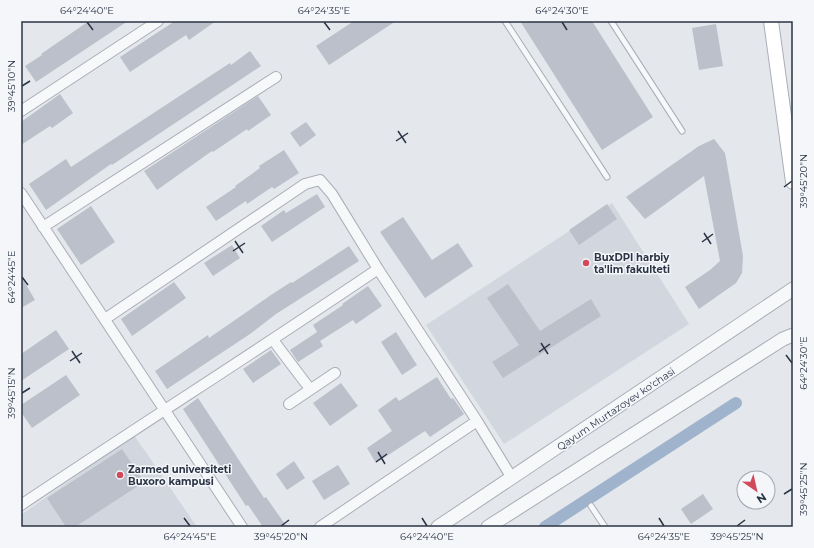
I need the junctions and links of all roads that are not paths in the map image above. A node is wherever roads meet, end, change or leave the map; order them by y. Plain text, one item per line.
1 (158, 21) edge
2 (505, 21) edge
3 (611, 21) edge
4 (771, 21) edge
5 (276, 77) dead end
6 (21, 111) edge
7 (682, 131) dead end
8 (607, 177) dead end
9 (793, 182) edge
10 (21, 193) edge
11 (43, 227) junction
12 (378, 269) junction
13 (793, 289) edge
14 (105, 319) junction
15 (793, 335) edge
16 (273, 340) junction
17 (335, 373) dead end
18 (310, 389) junction
19 (289, 404) dead end
20 (164, 409) junction
21 (477, 421) junction
22 (512, 478) junction
23 (21, 504) edge
24 (591, 506) dead end
25 (242, 527) edge
26 (320, 527) edge
27 (438, 527) edge
28 (488, 527) edge
29 (605, 527) edge

1 - 6 street
2 - 8 lane
3 - 7 lane
4 - 9 main road
5 - 11 street
10 - 11 street
11 - 14 street
12 - 14 street
12 - 16 street
12 - 21 street
13 - 22 street, Qayum Murtazoyev ko'chasi
14 - 20 street
15 - 28 street
16 - 18 street
16 - 20 street
17 - 18 street
18 - 19 street
20 - 23 street
20 - 25 street
21 - 22 street
21 - 26 street
22 - 27 street, Qayum Murtazoyev ko'chasi
24 - 29 lane

